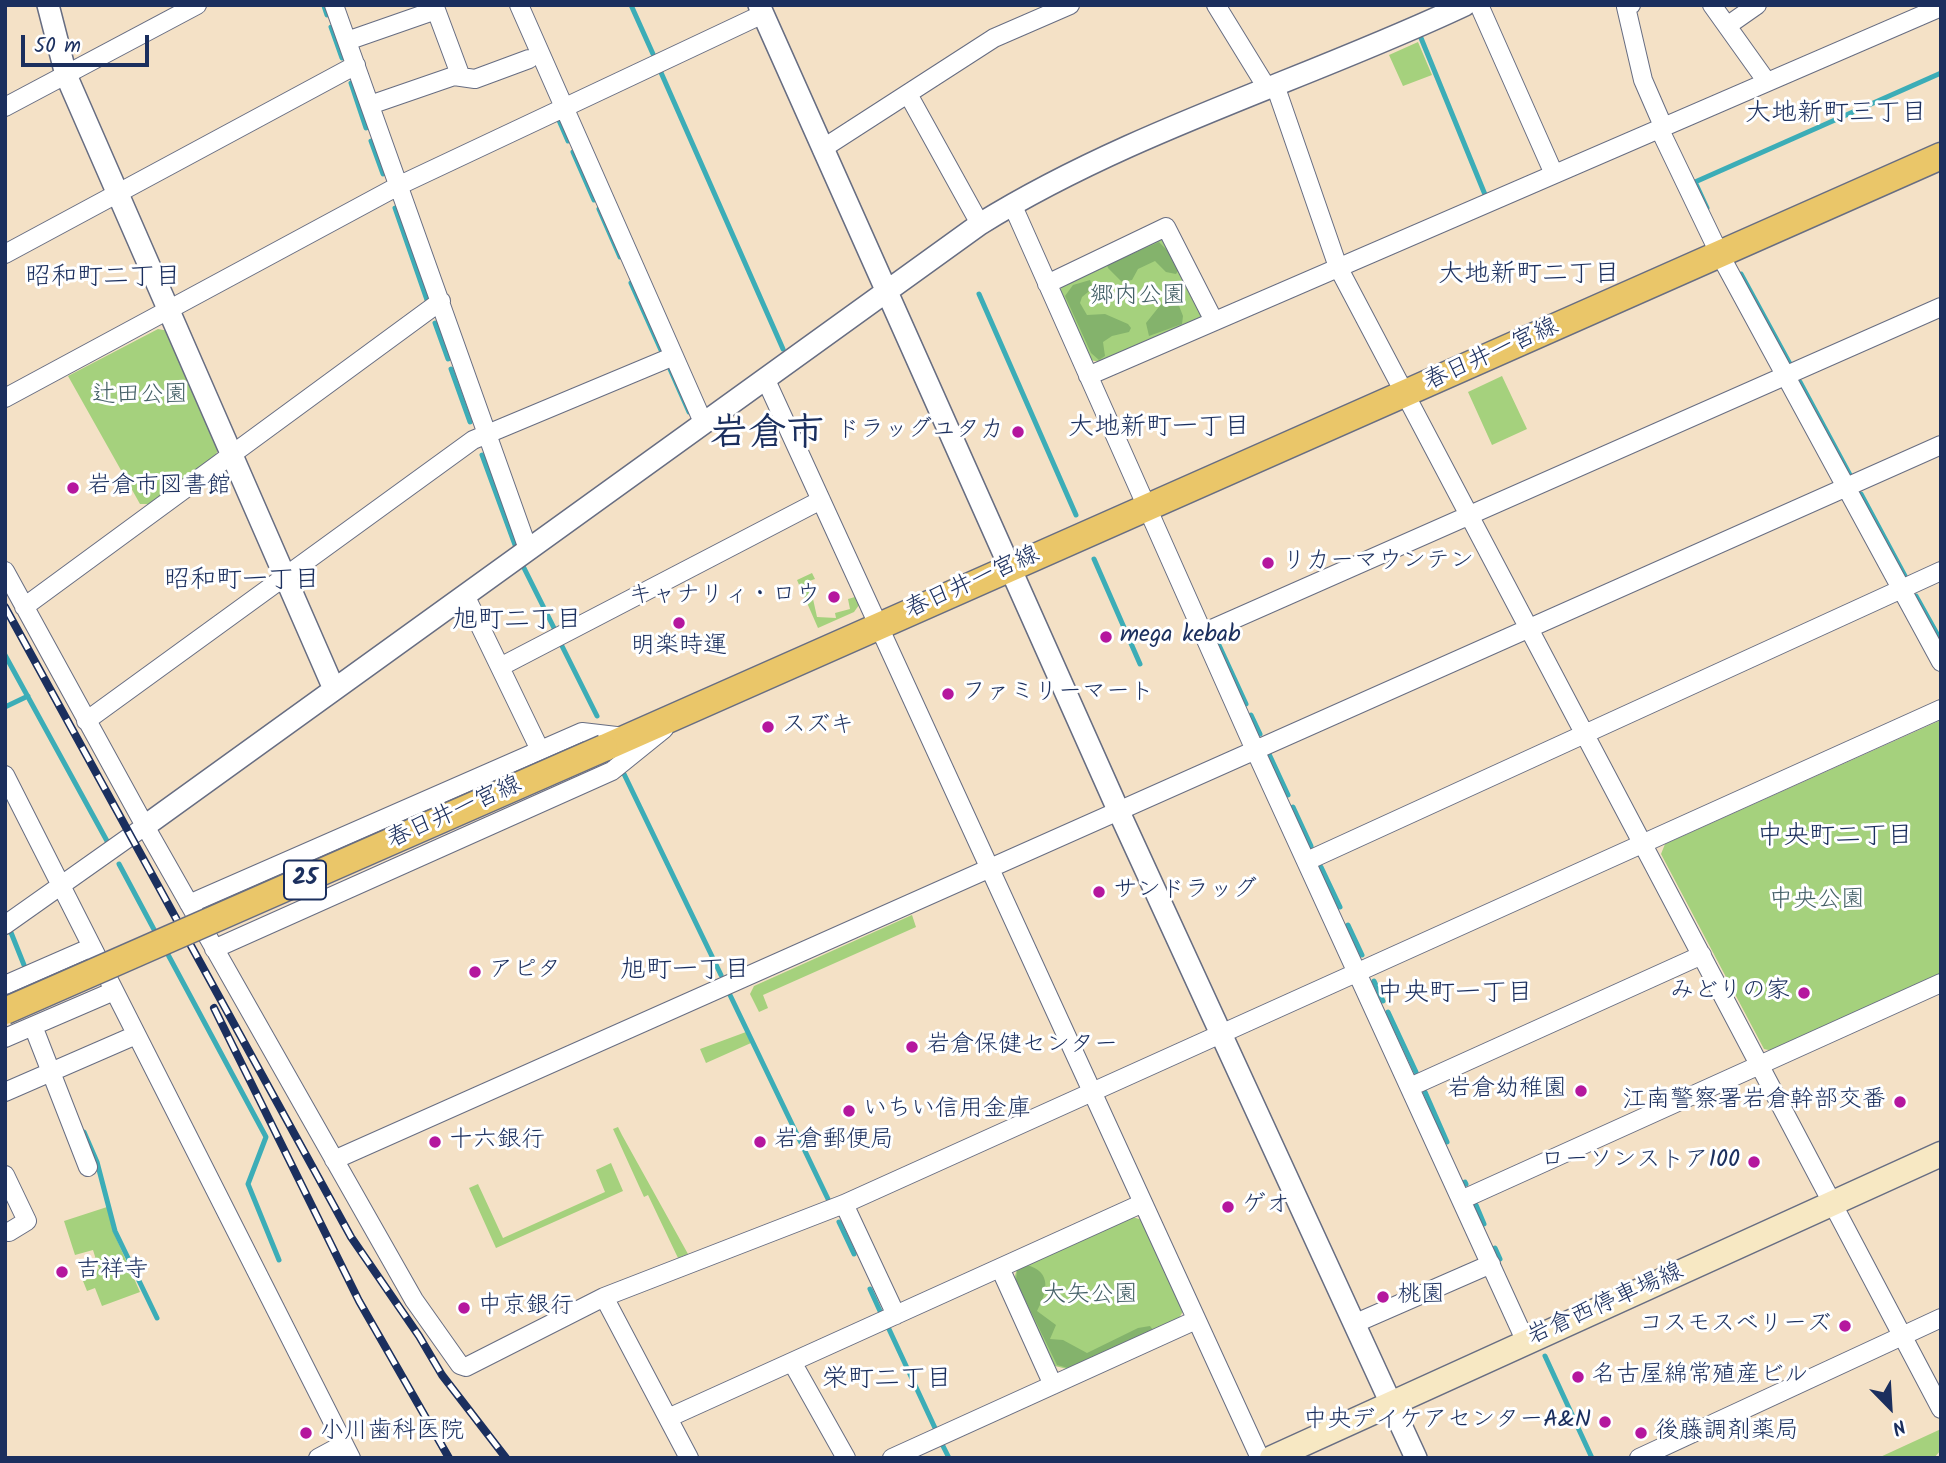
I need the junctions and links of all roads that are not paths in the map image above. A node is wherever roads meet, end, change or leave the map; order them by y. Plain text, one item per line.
1 (48, 5) edge
2 (197, 5) edge
3 (334, 5) edge
4 (519, 5) edge
5 (1070, 5) edge
6 (1216, 5) edge
7 (1465, 5) edge
8 (1479, 5) edge
9 (1631, 5) edge
10 (1712, 5) edge
11 (1757, 5) edge
12 (1941, 6) edge
13 (761, 10) edge
14 (1727, 26) junction
15 (347, 41) junction
16 (529, 59) dead end
17 (356, 65) junction
18 (66, 75) junction
19 (461, 77) junction
20 (1767, 82) junction
21 (1271, 87) junction
22 (908, 94) junction
23 (370, 105) junction
24 (564, 106) junction
25 (5, 107) edge
26 (1661, 127) junction
27 (822, 149) junction
28 (1941, 156) edge
29 (1554, 174) junction
30 (400, 185) junction
31 (118, 193) junction
32 (1012, 204) junction
33 (980, 224) junction
34 (5, 254) edge
35 (1720, 255) junction
36 (1338, 267) junction
37 (1048, 284) junction
38 (886, 291) junction
39 (441, 301) junction
40 (1941, 307) edge
41 (168, 309) junction
42 (1214, 321) junction
43 (674, 356) junction
44 (1785, 375) junction
45 (1088, 376) junction
46 (765, 378) junction
47 (1404, 395) junction
48 (5, 398) edge
49 (704, 422) junction
50 (487, 432) junction
51 (1941, 445) edge
52 (231, 453) junction
53 (1845, 487) junction
54 (821, 500) junction
55 (1146, 508) junction
56 (1468, 516) junction
57 (528, 549) junction
58 (1010, 567) junction
59 (5, 572) edge
60 (1941, 572) edge
61 (285, 578) junction
62 (1901, 590) junction
63 (466, 595) junction
64 (24, 607) junction
65 (878, 626) junction
66 (1529, 629) junction
67 (1205, 632) junction
68 (1941, 662) edge
69 (500, 667) junction
70 (334, 689) junction
71 (1941, 709) edge
72 (685, 712) junction
73 (86, 721) junction
74 (1584, 734) junction
75 (615, 743) junction
76 (540, 750) junction
77 (1255, 750) junction
78 (5, 775) edge
79 (1119, 811) junction
80 (145, 825) junction
81 (1643, 844) junction
82 (1307, 861) junction
83 (989, 869) junction
84 (61, 886) junction
85 (189, 904) junction
86 (5, 925) edge
87 (92, 947) junction
88 (214, 949) junction
89 (1702, 955) junction
90 (1357, 973) junction
91 (1941, 983) edge
92 (5, 985) edge
93 (114, 991) junction
94 (5, 1011) edge
95 (33, 1026) junction
96 (136, 1035) junction
97 (1221, 1035) junction
98 (5, 1038) edge
99 (1760, 1064) junction
100 (52, 1072) junction
101 (1410, 1087) junction
102 (5, 1092) edge
103 (1092, 1093) junction
104 (1941, 1154) edge
105 (334, 1160) junction
106 (89, 1167) dead end
107 (5, 1175) edge
108 (1461, 1200) junction
109 (1143, 1203) junction
110 (1833, 1203) junction
111 (844, 1204) junction
112 (9, 1231) dead end
113 (1491, 1264) junction
114 (1000, 1268) junction
115 (604, 1297) junction
116 (895, 1315) junction
117 (1941, 1318) edge
118 (1196, 1320) junction
119 (1356, 1324) junction
120 (1904, 1335) junction
121 (1526, 1342) junction
122 (792, 1362) junction
123 (1053, 1385) junction
124 (1392, 1403) junction
125 (1941, 1409) edge
126 (668, 1418) junction
127 (347, 1451) edge
128 (318, 1458) edge
129 (689, 1458) edge
130 (846, 1458) edge
131 (892, 1458) edge
132 (1260, 1458) edge
133 (1272, 1458) edge
134 (1416, 1458) edge
135 (1639, 1458) edge

1 - 18 street
2 - 18 street
3 - 15 street
4 - 24 street
5 - 22 street
6 - 21 street
7 - 21 street
8 - 29 street
9 - 26 street
10 - 14 street
11 - 14 street
12 - 20 street
13 - 24 street
13 - 27 street
14 - 20 street
15 - 17 street
15 - 19 street
16 - 19 street
17 - 23 street
17 - 31 street
18 - 25 street
18 - 31 street
19 - 23 street
20 - 26 street
21 - 32 street
21 - 36 street
22 - 27 street
22 - 33 street
23 - 30 street
24 - 30 street
24 - 43 street
26 - 29 street
26 - 35 street
27 - 38 street
28 - 35 main road, 春日井一宮線 / 25
29 - 36 street
30 - 39 street
30 - 41 street
31 - 34 street
31 - 41 street
32 - 33 street
32 - 37 street
33 - 38 street
35 - 44 street
35 - 47 main road, 春日井一宮線 / 25
36 - 42 street
36 - 47 street
37 - 42 street
37 - 45 street
38 - 46 street
38 - 58 street
39 - 50 street
39 - 52 street
40 - 44 street
41 - 48 street
41 - 52 street
42 - 45 street
43 - 49 street
43 - 50 street
44 - 53 street
44 - 56 street
45 - 55 street
46 - 49 street
46 - 54 street
47 - 55 main road, 春日井一宮線 / 25
47 - 56 street
49 - 57 street
50 - 57 street
50 - 61 street
51 - 53 street
52 - 61 street
52 - 64 street
53 - 62 street
53 - 66 street
54 - 65 street
54 - 69 street
55 - 58 main road, 春日井一宮線 / 25
55 - 67 street
56 - 66 street
56 - 67 street
57 - 63 street
58 - 65 main road, 春日井一宮線 / 25
58 - 79 street
59 - 64 street
60 - 62 street
61 - 70 street
61 - 73 street
62 - 68 street
62 - 74 street
63 - 69 street
63 - 70 street
64 - 73 street
65 - 72 main road, 春日井一宮線 / 25
65 - 83 street
66 - 74 street
66 - 77 street
67 - 77 street
69 - 76 street
70 - 80 street
71 - 81 street
72 - 75 main road, 春日井一宮線 / 25
72 - 88 street
73 - 80 street
74 - 81 street
74 - 82 street
75 - 76 street
75 - 94 main road, 春日井一宮線 / 25, bridge
76 - 85 street
77 - 79 street
77 - 82 street
78 - 84 street
79 - 83 street
79 - 97 street
80 - 84 street
80 - 85 street
81 - 89 street
81 - 90 street
82 - 90 street
83 - 103 street
83 - 105 street
84 - 86 street
84 - 87 street
85 - 88 street
87 - 92 street
87 - 93 street
88 - 105 street
89 - 99 street
89 - 101 street
90 - 97 street
90 - 101 street
91 - 99 street
93 - 95 street
93 - 96 street
95 - 98 street
95 - 100 street
96 - 100 street
96 - 127 street
97 - 103 street
97 - 119 street
99 - 108 street
99 - 110 street
100 - 102 street
100 - 106 street
101 - 108 street
103 - 109 street
103 - 111 street
104 - 110 main road, 岩倉西停車場線
105 - 115 street
107 - 112 street
108 - 113 street
109 - 114 street
109 - 118 street
110 - 120 street
110 - 121 main road, 岩倉西停車場線
111 - 115 street
111 - 116 street
113 - 119 street
113 - 121 street
114 - 116 street
114 - 123 street
115 - 126 street
116 - 122 street
117 - 120 street
118 - 123 street
118 - 132 street
119 - 124 street
120 - 125 street
120 - 135 street
121 - 124 main road, 岩倉西停車場線
122 - 126 street
122 - 130 street
123 - 131 street
124 - 133 main road, 岩倉西停車場線
124 - 134 street
126 - 129 street
127 - 128 street

